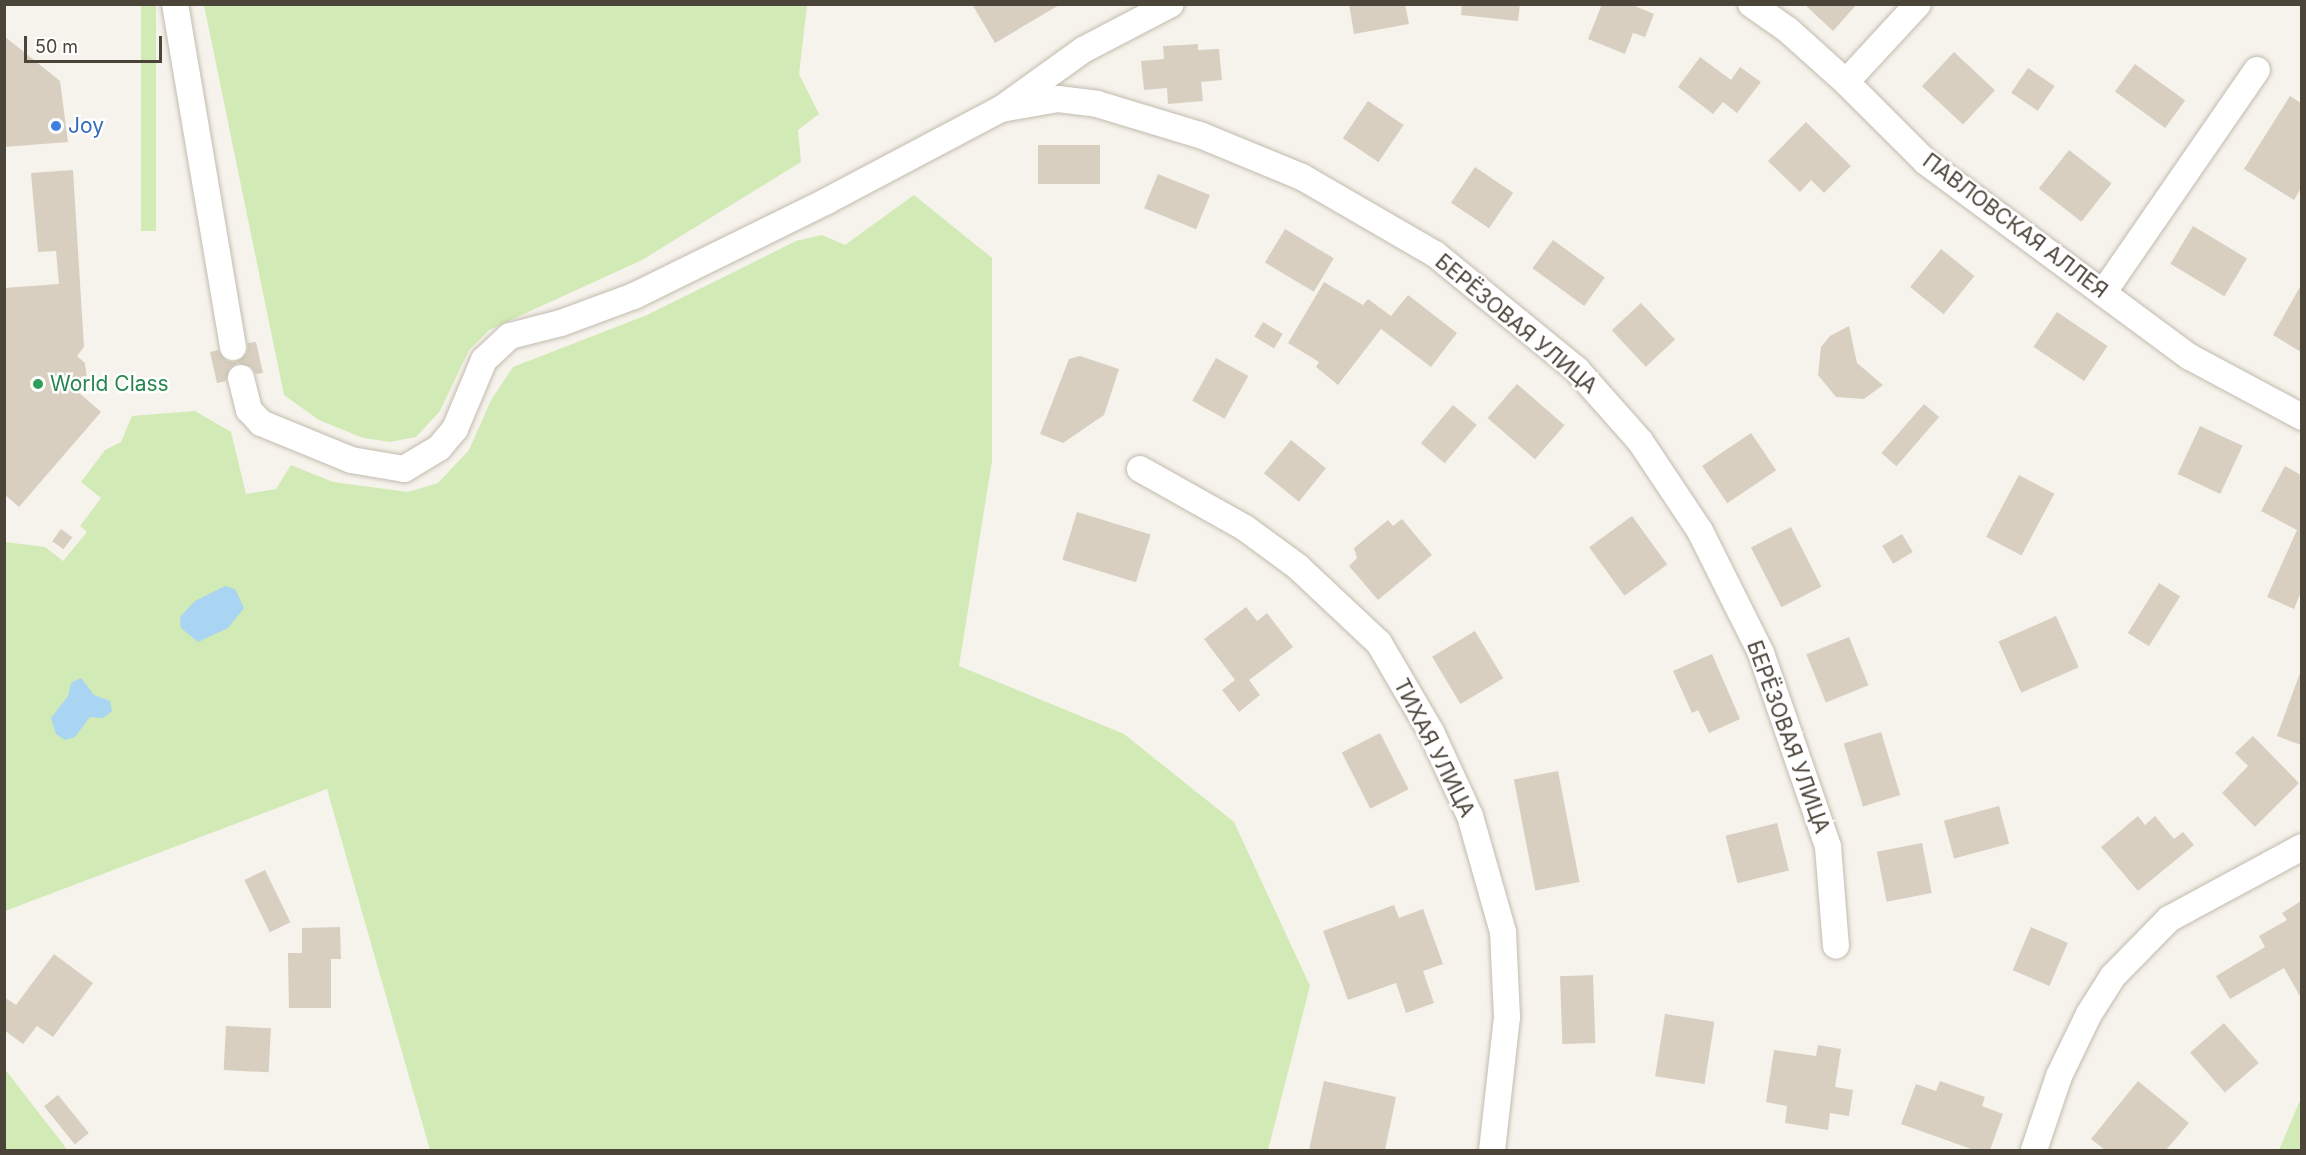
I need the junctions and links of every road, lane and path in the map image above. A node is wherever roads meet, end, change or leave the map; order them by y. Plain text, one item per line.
1 (175, 4) edge
2 (1171, 4) edge
3 (1751, 4) edge
4 (1918, 4) edge
5 (2257, 70) dead end
6 (1846, 82) junction
7 (1001, 109) junction
8 (2103, 293) junction
9 (233, 347) dead end
10 (240, 378) dead end
11 (2301, 417) edge
12 (1140, 469) dead end
13 (2301, 847) edge
14 (1836, 946) dead end
15 (1492, 1150) edge
16 (2034, 1150) edge

1 - 9 street
2 - 7 street
3 - 6 street, ПАВЛОВСКАЯ АЛЛЕЯ
4 - 6 street
5 - 8 street
6 - 8 street, ПАВЛОВСКАЯ АЛЛЕЯ
7 - 10 street
7 - 14 street, БЕРЁЗОВАЯ УЛИЦА
8 - 11 street, ПАВЛОВСКАЯ АЛЛЕЯ
12 - 15 street, ТИХАЯ УЛИЦА
13 - 16 street

